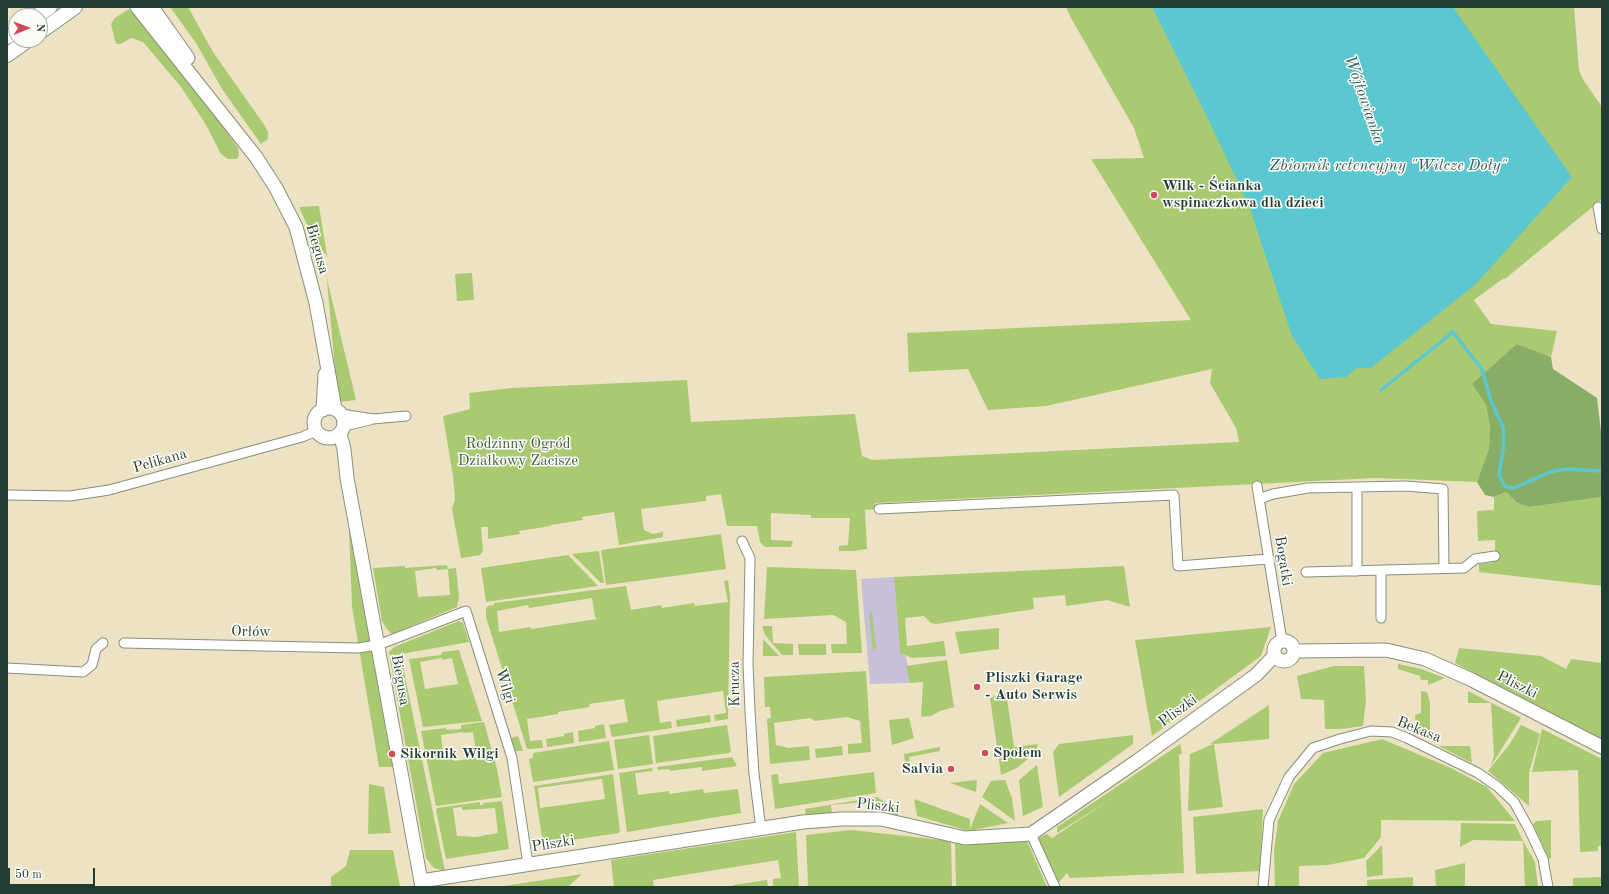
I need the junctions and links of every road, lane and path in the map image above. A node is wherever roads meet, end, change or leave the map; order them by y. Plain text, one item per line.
1 (75, 7) edge
2 (137, 7) edge
3 (152, 7) edge
4 (48, 26) edge
5 (17, 48) edge
6 (7, 55) edge
7 (225, 117) junction
8 (1598, 207) dead end
9 (1602, 229) edge
10 (406, 416) dead end
11 (337, 419) junction
12 (321, 434) junction
13 (347, 478) junction
14 (1257, 486) dead end
15 (1357, 488) junction
16 (7, 495) edge
17 (1259, 499) junction
18 (879, 509) dead end
19 (742, 541) dead end
20 (1495, 556) dead end
21 (1268, 558) junction
22 (1444, 568) junction
23 (1380, 570) junction
24 (1357, 571) junction
25 (1306, 572) dead end
26 (1381, 618) dead end
27 (1282, 641) junction
28 (103, 643) dead end
29 (124, 643) dead end
30 (378, 645) junction
31 (1295, 651) junction
32 (1275, 655) junction
33 (7, 668) edge
34 (1602, 747) edge
35 (761, 829) junction
36 (1031, 834) junction
37 (528, 864) junction
38 (422, 884) edge
39 (1055, 887) edge
40 (1262, 887) edge
41 (1548, 887) edge

1 - 4 main road
2 - 7 street
3 - 7 street
5 - 6 main road
7 - 11 street, Biegusa
8 - 9 street
10 - 11 street
11 - 12 street
11 - 12 street
11 - 13 street, Biegusa
12 - 13 street, Biegusa
12 - 16 street, Pelikana
13 - 30 street, Biegusa
14 - 17 street, Bogatki
15 - 17 street
15 - 22 street
15 - 24 street
17 - 21 street, Bogatki
18 - 21 street
19 - 35 street, Krucza
20 - 22 street
21 - 27 street, Bogatki
22 - 23 street
23 - 24 street
23 - 26 street
24 - 25 street
27 - 31 street
27 - 32 street, Pliszki
28 - 33 street
29 - 30 street, Orłów
30 - 37 street, Wilgi
30 - 38 street, Biegusa
31 - 32 street
31 - 34 street, Pliszki
32 - 36 street, Pliszki
35 - 36 street, Pliszki
35 - 37 street, Pliszki
36 - 39 street
37 - 38 street, Pliszki
40 - 41 street, Bekasa

